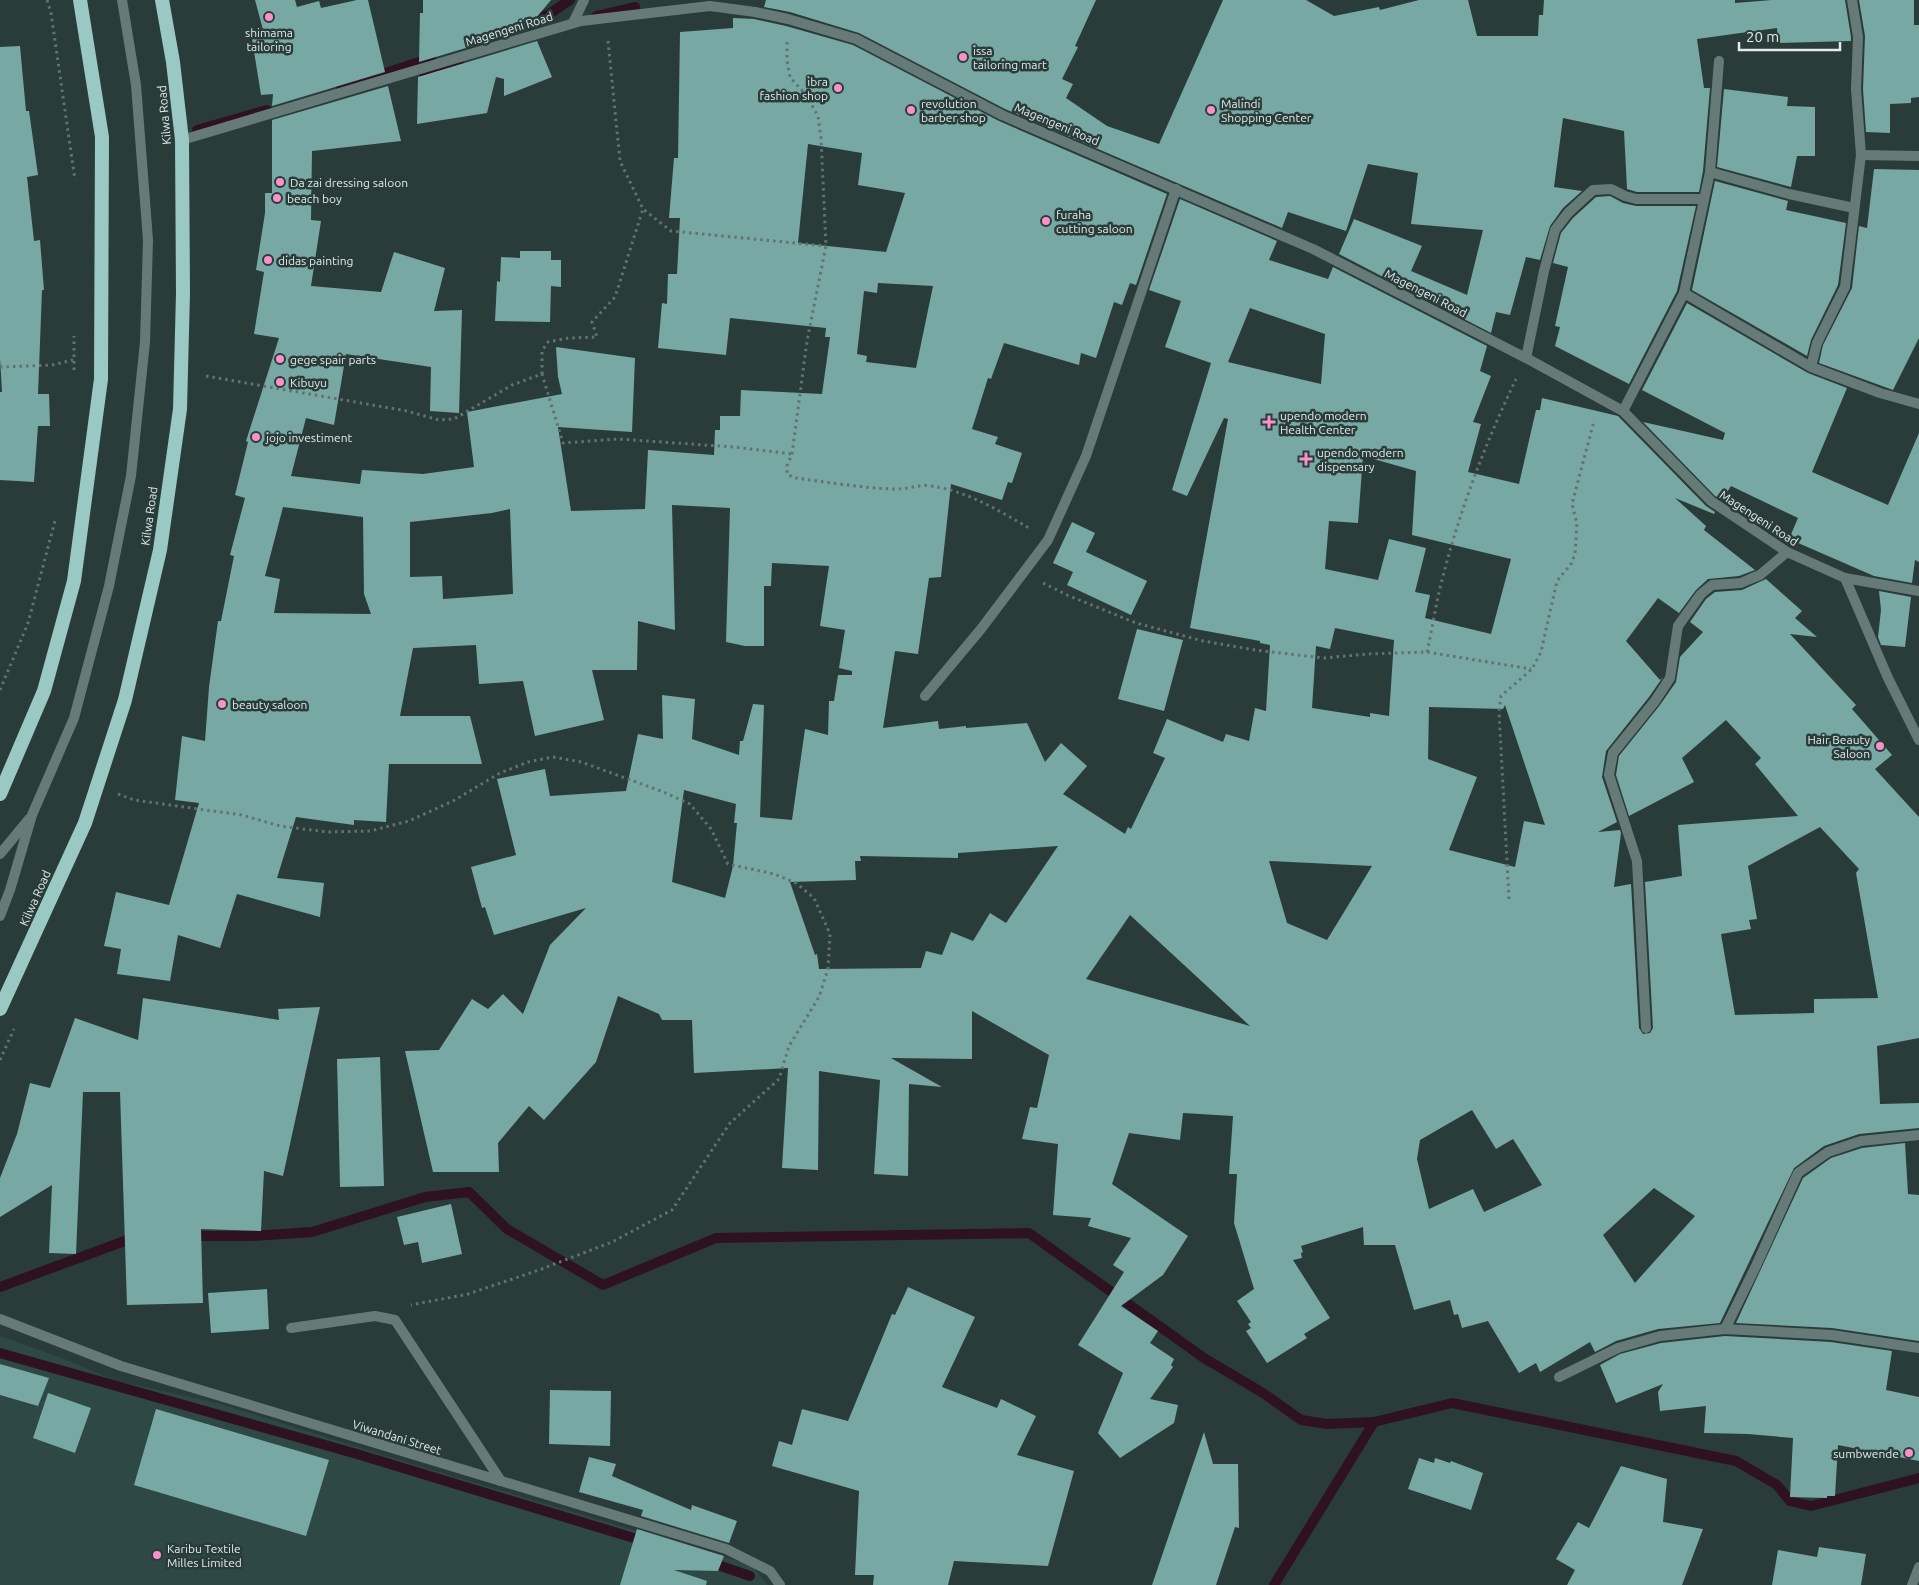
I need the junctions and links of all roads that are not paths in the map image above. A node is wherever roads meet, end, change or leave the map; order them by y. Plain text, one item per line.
1 (80, 0) edge
2 (122, 0) edge
3 (162, 0) edge
4 (584, 0) edge
5 (1852, 0) edge
6 (573, 23) junction
7 (1719, 61) dead end
8 (182, 140) junction
9 (1861, 155) junction
10 (1919, 156) edge
11 (1710, 172) junction
12 (1176, 189) junction
13 (1703, 199) junction
14 (1854, 208) junction
15 (1684, 293) junction
16 (1526, 358) junction
17 (1811, 367) junction
18 (1919, 404) edge
19 (1623, 411) junction
20 (1787, 552) junction
21 (1845, 578) junction
22 (1919, 591) edge
23 (925, 696) dead end
24 (1919, 740) edge
25 (0, 794) edge
26 (32, 815) junction
27 (0, 854) edge
28 (0, 916) edge
29 (0, 1009) edge
30 (1646, 1028) dead end
31 (1919, 1135) edge
32 (0, 1319) edge
33 (291, 1328) dead end
34 (1725, 1329) junction
35 (1919, 1348) edge
36 (1559, 1377) dead end
37 (501, 1482) junction
38 (1919, 1567) edge
39 (780, 1585) edge
40 (1912, 1585) edge

1 - 25 highway
2 - 26 street
3 - 8 highway, Kilwa Road
4 - 6 street
5 - 9 street
6 - 8 street, Magengeni Road
6 - 12 street, Magengeni Road
7 - 11 street
8 - 29 highway, Kilwa Road
9 - 10 street
9 - 14 street
11 - 13 street
11 - 14 street
12 - 16 street, Magengeni Road
12 - 23 street
13 - 15 street
13 - 16 street
14 - 17 street
15 - 17 street
15 - 19 street
16 - 19 street, Magengeni Road
17 - 18 street
19 - 20 street, Magengeni Road
20 - 21 street, Magengeni Road
20 - 30 street
21 - 22 street, Magengeni Road
21 - 24 street
26 - 27 street
26 - 28 street
31 - 34 street
32 - 37 street, Viwandani Street
33 - 37 street
34 - 35 street
34 - 36 street
37 - 39 street, Viwandani Street
38 - 40 street

